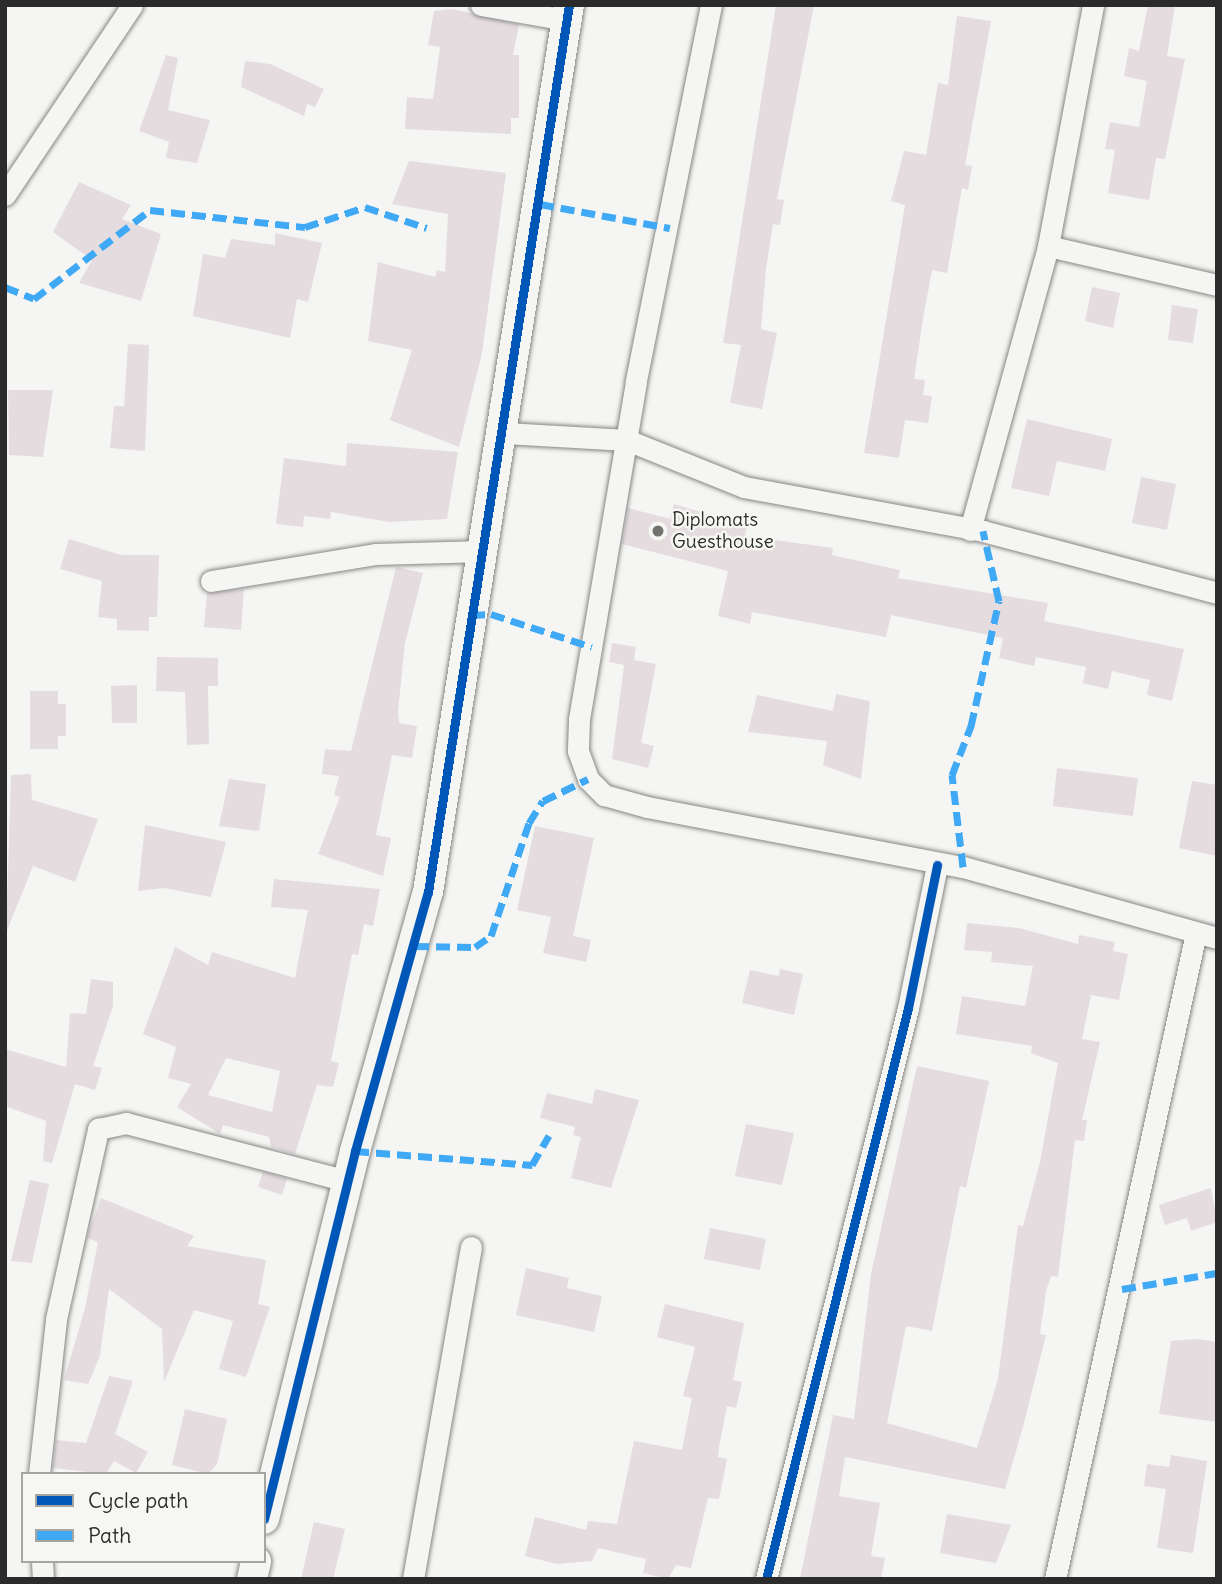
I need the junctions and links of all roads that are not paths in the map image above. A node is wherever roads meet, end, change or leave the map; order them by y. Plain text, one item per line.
1 (132, 5) edge
2 (481, 5) edge
3 (712, 5) edge
4 (1093, 5) edge
5 (568, 13) edge
6 (5, 195) edge
7 (1048, 246) junction
8 (1217, 285) edge
9 (505, 433) junction
10 (627, 440) junction
11 (970, 530) junction
12 (484, 551) junction
13 (211, 581) dead end
14 (1217, 593) edge
15 (937, 865) junction
16 (1207, 936) edge
17 (348, 1181) junction
18 (471, 1247) dead end
19 (39, 1472) edge
20 (266, 1511) edge
21 (418, 1578) edge
22 (766, 1579) edge
23 (1055, 1579) edge

1 - 6 street
2 - 5 street
3 - 10 street
4 - 7 street
5 - 9 street
7 - 8 street
7 - 11 street
9 - 10 street
9 - 12 street
10 - 11 street
10 - 15 street
11 - 14 street
12 - 13 street
12 - 17 street
15 - 16 street
15 - 22 street
16 - 23 street
17 - 19 street
17 - 20 street
18 - 21 street

